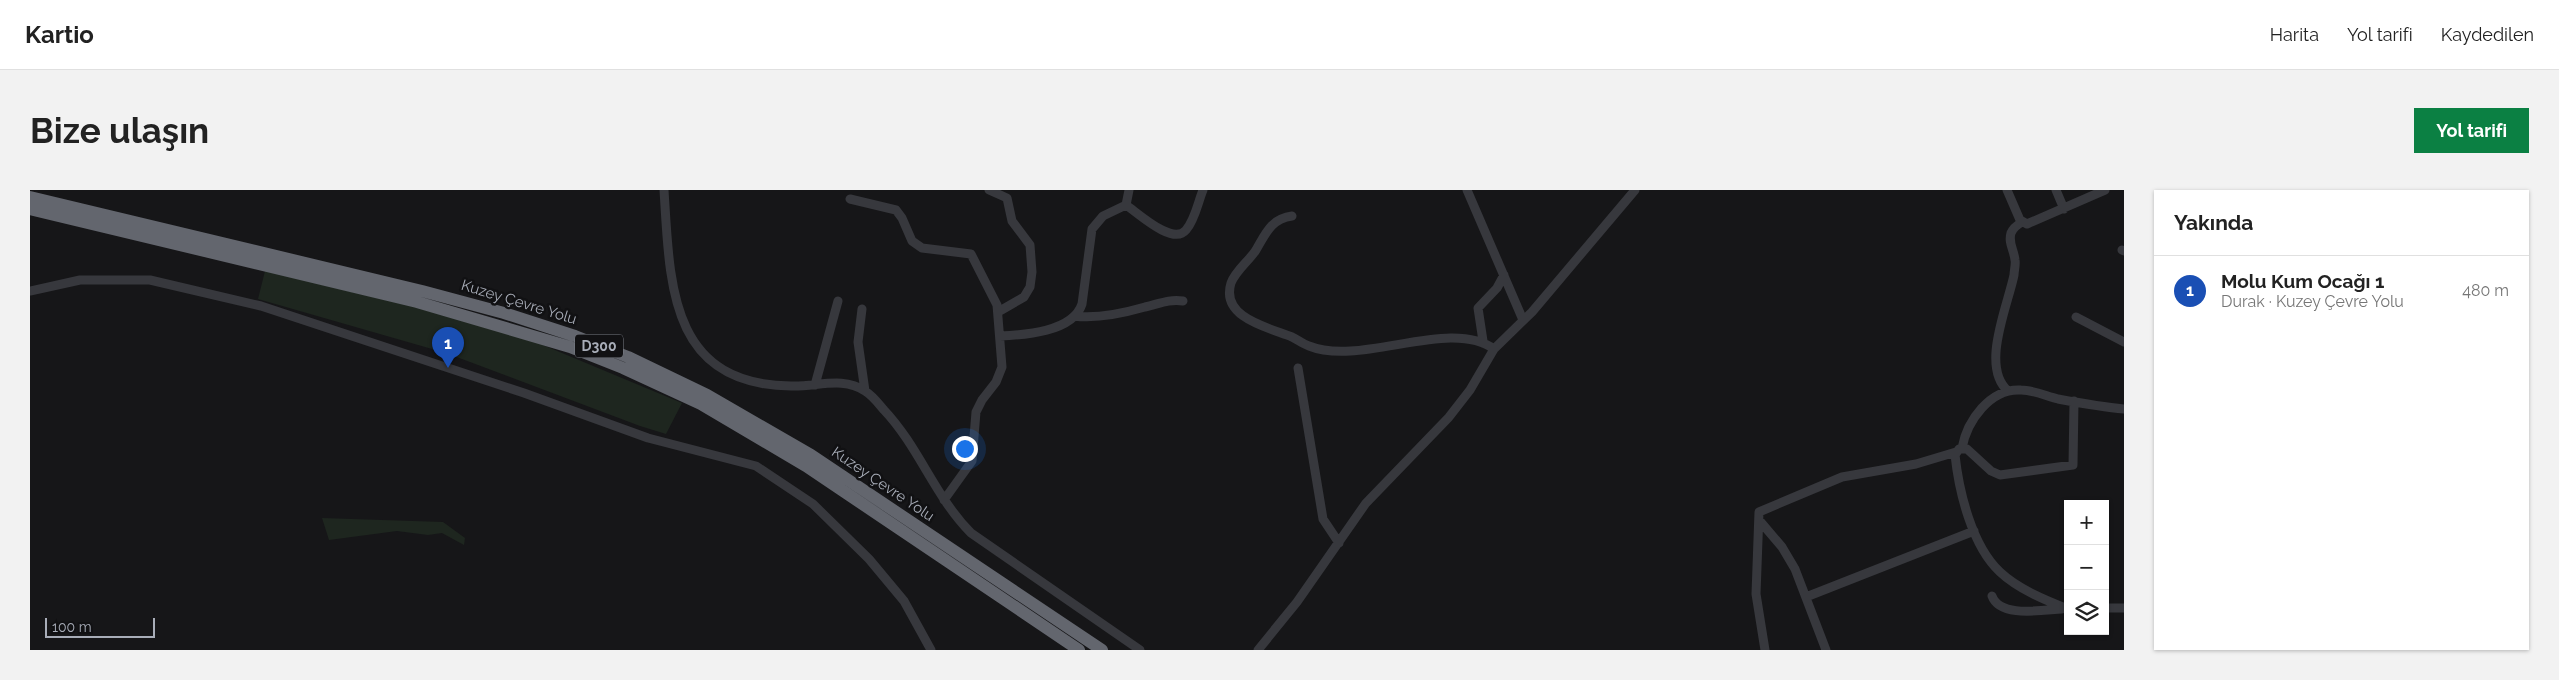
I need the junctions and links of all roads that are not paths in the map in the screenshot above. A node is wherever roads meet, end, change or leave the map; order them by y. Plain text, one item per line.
1 (664, 190) edge
2 (989, 190) edge
3 (1129, 190) edge
4 (1203, 190) edge
5 (1467, 190) edge
6 (1634, 190) edge
7 (2007, 190) edge
8 (2056, 190) edge
9 (2105, 190) edge
10 (30, 197) edge
11 (850, 199) dead end
12 (1126, 205) junction
13 (2064, 208) junction
14 (30, 209) edge
15 (1292, 216) dead end
16 (2022, 222) junction
17 (1504, 275) junction
18 (30, 291) edge
19 (838, 301) dead end
20 (1184, 301) dead end
21 (862, 309) dead end
22 (998, 312) junction
23 (1074, 316) junction
24 (2076, 317) dead end
25 (1523, 320) junction
26 (1000, 336) junction
27 (1483, 341) junction
28 (2124, 342) edge
29 (1494, 349) junction
30 (1298, 368) dead end
31 (815, 385) junction
32 (865, 391) junction
33 (2008, 391) junction
34 (2074, 401) junction
35 (2124, 409) edge
36 (1959, 450) junction
37 (944, 500) junction
38 (1758, 520) junction
39 (1974, 531) junction
40 (1338, 542) junction
41 (1992, 596) dead end
42 (1806, 597) junction
43 (2064, 607) edge
44 (2109, 608) edge
45 (2124, 608) edge
46 (2064, 609) edge
47 (931, 650) edge
48 (1079, 650) edge
49 (1102, 650) edge
50 (1140, 650) edge
51 (1258, 650) edge
52 (1765, 650) edge
53 (1826, 650) edge

1 - 31 street
2 - 22 street
3 - 12 street
4 - 12 street
5 - 17 street
6 - 25 street
7 - 16 street
8 - 13 street
9 - 13 street
10 - 49 highway, Kuzey Çevre Yolu / D300
11 - 22 street
12 - 23 street
13 - 16 street
14 - 48 highway, Kuzey Çevre Yolu / D300
15 - 27 street
16 - 33 street
17 - 25 street
17 - 27 street
18 - 47 street
19 - 31 street
20 - 23 street
21 - 32 street
22 - 26 street
23 - 26 street
24 - 28 street
25 - 29 street
26 - 37 street
27 - 29 street
29 - 40 street
30 - 40 street
31 - 32 street
32 - 37 street
33 - 34 street
33 - 36 street
34 - 35 street
34 - 36 street
36 - 38 street
36 - 39 street
37 - 50 street
38 - 42 street
38 - 52 street
39 - 42 street
39 - 43 street
40 - 51 street
41 - 46 street
42 - 53 street
44 - 45 street

